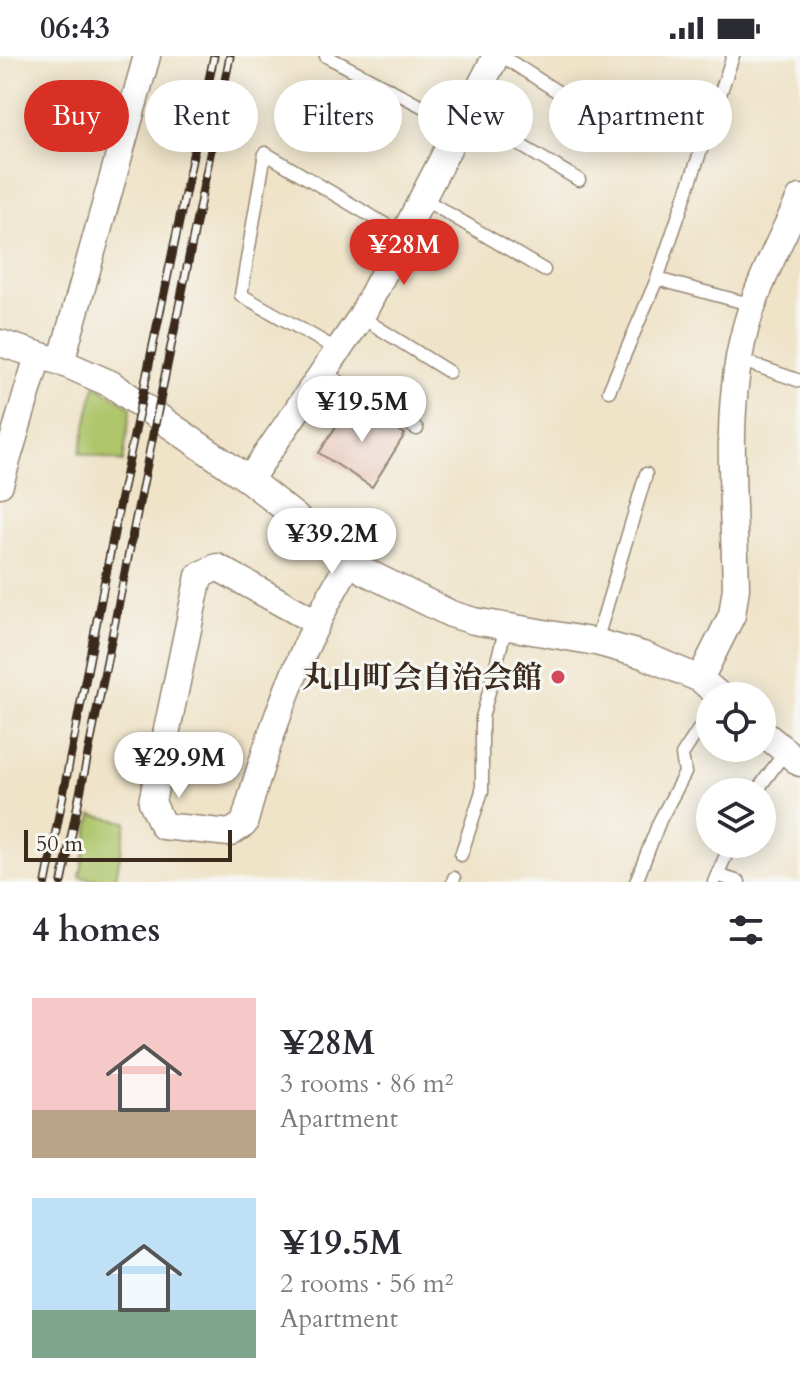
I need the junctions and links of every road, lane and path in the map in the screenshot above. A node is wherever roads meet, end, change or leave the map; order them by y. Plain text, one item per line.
1 (326, 56) edge
2 (499, 56) edge
3 (733, 56) edge
4 (142, 58) edge
5 (485, 80) edge
6 (549, 87) edge
7 (418, 98) edge
8 (446, 152) edge
9 (526, 152) edge
10 (579, 180) dead end
11 (422, 198) junction
12 (800, 198) edge
13 (793, 230) edge
14 (403, 235) junction
15 (544, 270) dead end
16 (657, 279) junction
17 (753, 305) junction
18 (361, 317) junction
19 (0, 343) edge
20 (50, 359) junction
21 (740, 360) junction
22 (331, 361) junction
23 (449, 372) dead end
24 (800, 381) edge
25 (609, 391) dead end
26 (417, 429) dead end
27 (646, 474) dead end
28 (249, 480) junction
29 (0, 484) edge
30 (351, 559) junction
31 (314, 621) junction
32 (506, 627) junction
33 (596, 642) junction
34 (698, 682) edge
35 (712, 682) edge
36 (696, 734) edge
37 (776, 744) edge
38 (792, 758) edge
39 (771, 778) edge
40 (461, 855) dead end
41 (725, 858) edge
42 (716, 878) edge
43 (636, 882) edge
44 (739, 882) edge

1 - 7 lane
2 - 5 street
2 - 6 lane
3 - 16 lane
4 - 20 street
8 - 11 street
9 - 10 lane
11 - 14 street
11 - 15 lane
12 - 13 street
13 - 17 street
14 - 18 street
14 - 22 lane
16 - 17 lane
16 - 25 lane
17 - 21 street
18 - 22 street
18 - 23 lane
19 - 20 street
20 - 28 street
20 - 29 street
21 - 24 lane
21 - 35 street
22 - 26 lane
22 - 28 street
27 - 33 lane
28 - 30 street
30 - 31 street
30 - 32 street
31 - 31 street
32 - 33 street
32 - 40 lane
33 - 34 street
36 - 43 lane
37 - 38 street
38 - 39 lane
41 - 42 lane
42 - 44 lane

